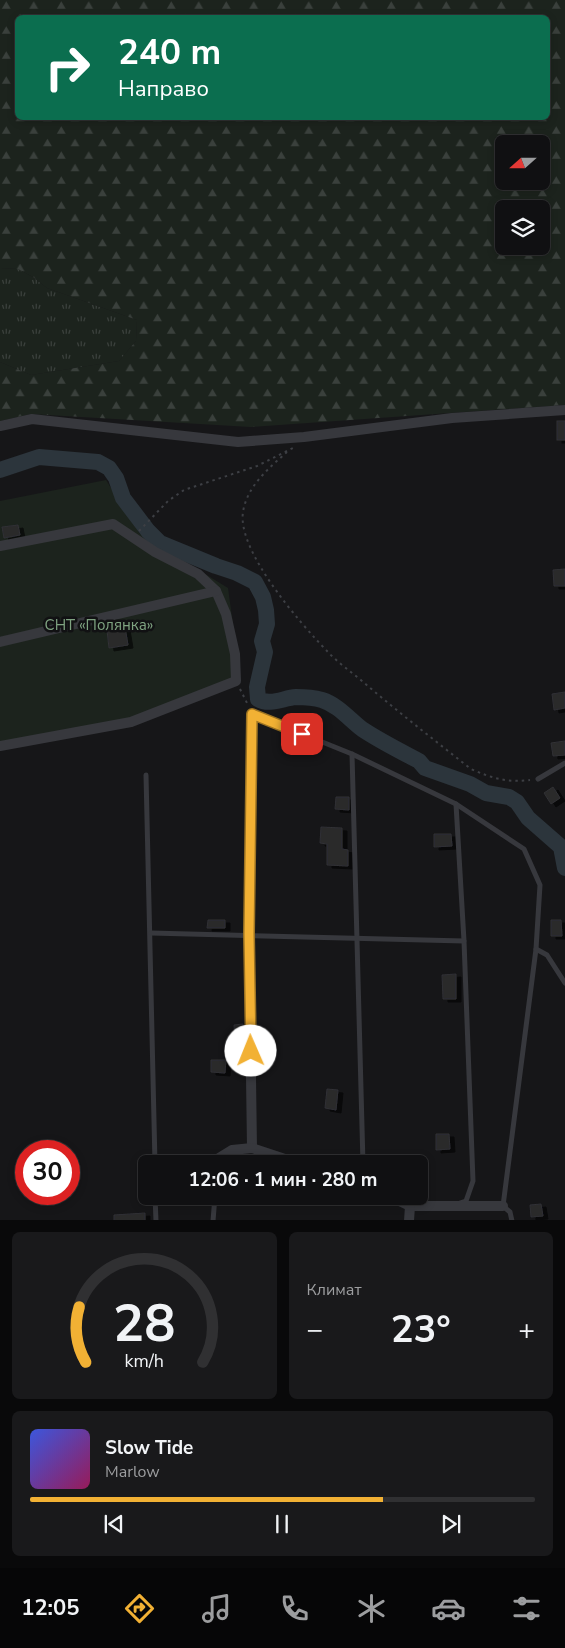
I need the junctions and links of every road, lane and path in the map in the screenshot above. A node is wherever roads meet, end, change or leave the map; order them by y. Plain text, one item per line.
1 (565, 410) edge
2 (0, 426) edge
3 (296, 447) dead end
4 (287, 452) junction
5 (142, 528) dead end
6 (0, 546) edge
7 (216, 591) junction
8 (0, 642) edge
9 (236, 680) junction
10 (252, 714) junction
11 (0, 746) edge
12 (352, 754) junction
13 (565, 763) edge
14 (146, 775) dead end
15 (538, 779) joint
16 (456, 804) junction
17 (151, 933) junction
18 (249, 934) junction
19 (356, 937) junction
20 (464, 941) junction
21 (536, 948) junction
22 (565, 983) edge
23 (252, 1148) junction
24 (155, 1155) edge
25 (226, 1155) edge
26 (273, 1155) edge
27 (362, 1155) edge
28 (156, 1205) edge
29 (214, 1205) edge
30 (410, 1206) joint
31 (503, 1206) junction
32 (450, 1207) junction
33 (156, 1220) edge
34 (213, 1220) edge
35 (409, 1220) edge
36 (512, 1220) edge

1 - 2 street
3 - 4 path
4 - 5 path
4 - 15 path
6 - 7 street
7 - 8 street
7 - 9 street
9 - 10 path
9 - 11 street
10 - 12 lane
10 - 18 street
12 - 16 lane
12 - 19 lane
13 - 15 lane
14 - 17 lane
16 - 20 lane
16 - 21 lane
17 - 18 lane
17 - 24 lane
18 - 19 lane
18 - 23 street
19 - 20 lane
19 - 27 lane
20 - 32 lane
21 - 22 lane
21 - 31 lane
23 - 25 street
23 - 26 street
28 - 33 lane
29 - 34 lane
30 - 32 street
30 - 35 street
31 - 32 street
31 - 36 lane

